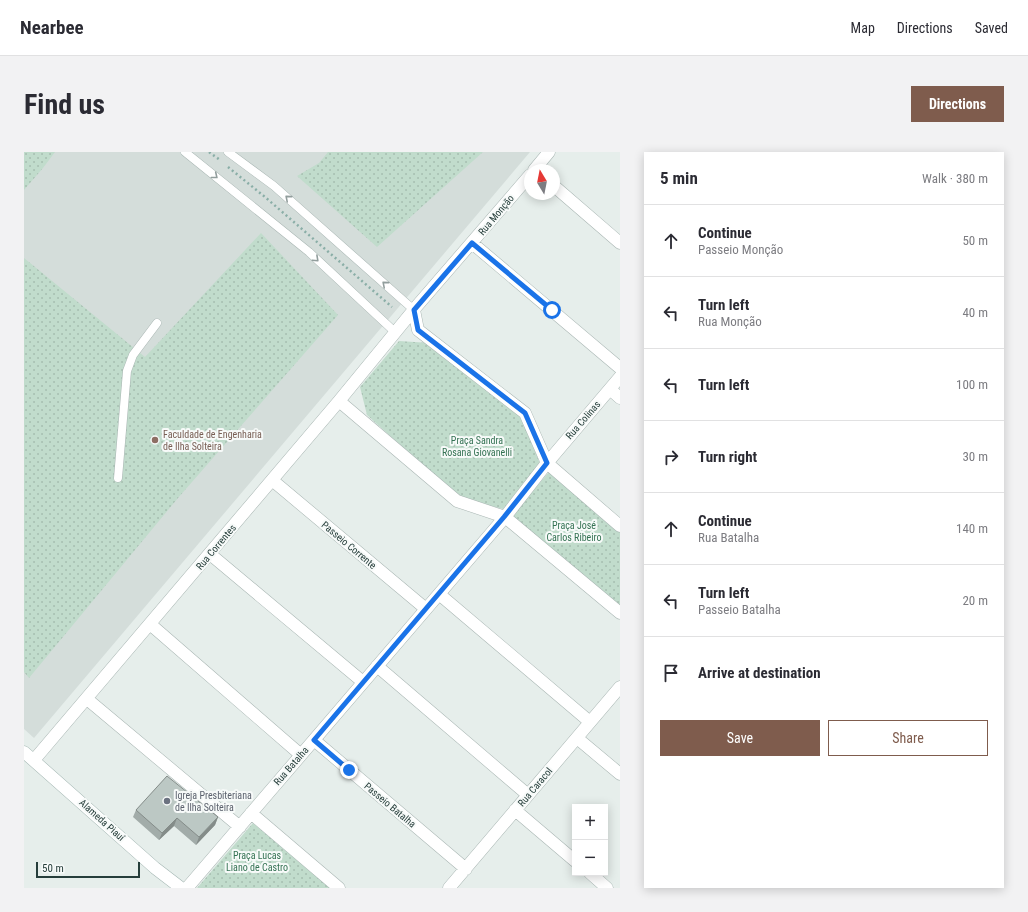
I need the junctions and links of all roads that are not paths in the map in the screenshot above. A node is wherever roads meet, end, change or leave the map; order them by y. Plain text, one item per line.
1 (185, 152) edge
2 (228, 152) edge
3 (549, 152) edge
4 (539, 164) edge
5 (524, 182) edge
6 (560, 191) edge
7 (472, 243) junction
8 (620, 243) edge
9 (414, 310) junction
10 (157, 323) dead end
11 (418, 330) junction
12 (396, 333) junction
13 (620, 368) edge
14 (620, 377) edge
15 (610, 390) junction
16 (620, 398) edge
17 (339, 401) junction
18 (547, 463) junction
19 (118, 478) dead end
20 (272, 480) junction
21 (504, 517) junction
22 (620, 526) edge
23 (210, 554) junction
24 (439, 594) junction
25 (426, 609) junction
26 (620, 613) edge
27 (150, 624) junction
28 (377, 666) junction
29 (363, 682) junction
30 (620, 687) edge
31 (87, 699) junction
32 (590, 722) junction
33 (577, 738) junction
34 (314, 740) junction
35 (24, 752) edge
36 (301, 755) junction
37 (34, 760) junction
38 (620, 774) edge
39 (528, 795) junction
40 (515, 810) junction
41 (251, 813) junction
42 (240, 827) junction
43 (572, 858) edge
44 (466, 869) junction
45 (593, 876) edge
46 (452, 887) edge
47 (181, 888) edge
48 (187, 888) edge
49 (339, 888) edge
50 (607, 888) edge

1 -> 12 lane
9 -> 2 lane
3 - 4 street
5 - 7 street, Rua Monção
6 - 8 street
7 - 9 street, Rua Monção
7 - 13 street
9 - 11 street
9 - 12 street, Rua Monção
10 - 19 lane
11 - 12 street
11 - 18 street
12 - 17 street, Rua Correntes
14 - 15 street, Rua Colinas
15 - 16 street
15 - 18 street, Rua Colinas
17 - 20 street, Rua Correntes
17 - 21 street
18 - 21 street, Rua Colinas
18 - 22 street
20 - 23 street, Rua Correntes
20 - 25 street, Passeio Corrente
21 - 24 street, Rua Batalha
21 - 26 street
23 - 27 street, Rua Correntes
23 - 29 street
24 - 25 street, Rua Batalha
24 - 32 street
25 - 28 street, Rua Batalha
27 - 31 street, Rua Correntes
27 - 36 street
28 - 29 street, Rua Batalha
28 - 39 street
29 - 34 street, Rua Batalha
30 - 32 street, Rua Caracol
31 - 37 street, Rua Correntes
31 - 42 street
32 - 33 street, Rua Caracol
33 - 38 street
33 - 39 street, Rua Caracol
34 - 36 street, Rua Batalha
34 - 44 street, Passeio Batalha
35 - 37 street, Alameda Piauí
36 - 41 street, Rua Batalha
37 - 47 street, Alameda Piauí
39 - 40 street, Rua Caracol
40 - 43 street
40 - 44 street, Rua Caracol
41 - 42 street, Rua Batalha
41 - 49 street
42 - 48 street, Rua Batalha
44 - 46 street, Rua Caracol
45 - 50 street

